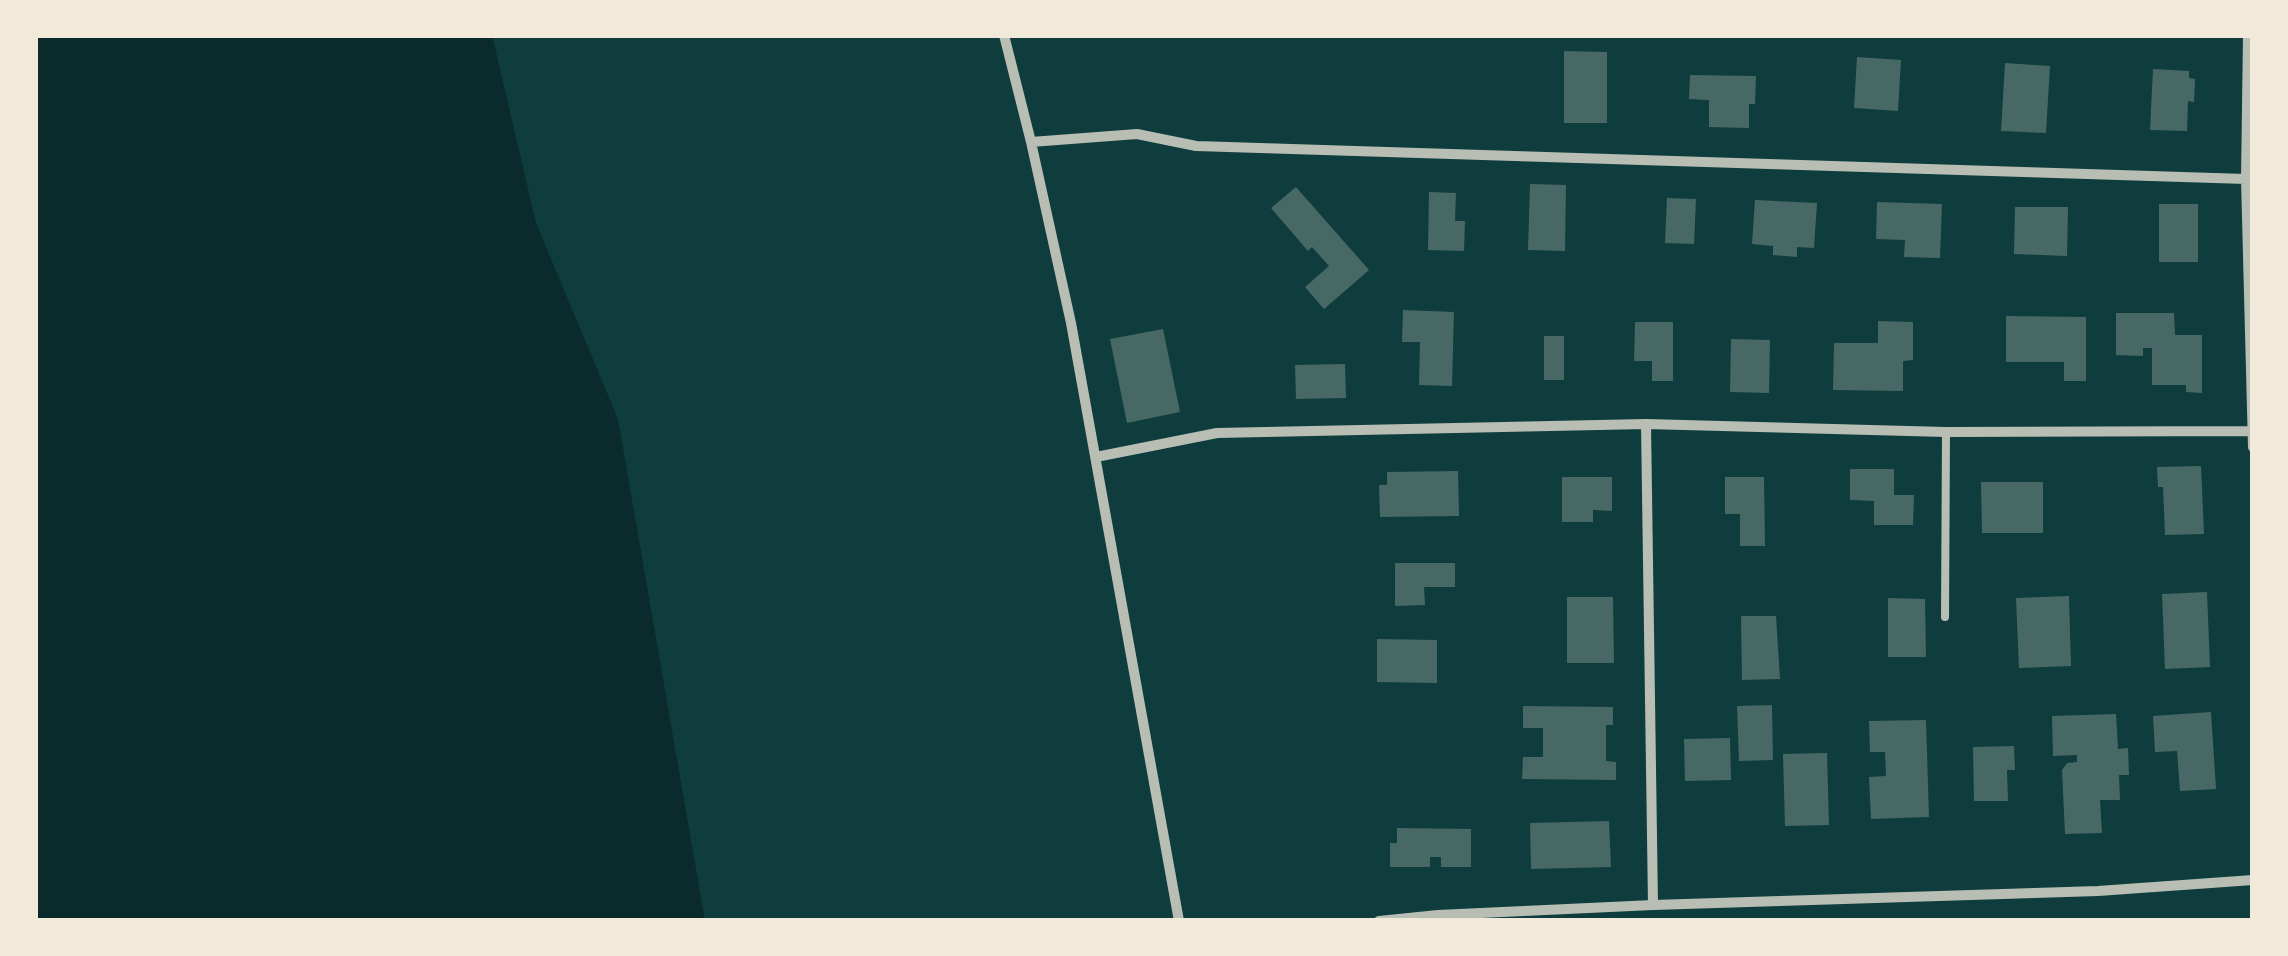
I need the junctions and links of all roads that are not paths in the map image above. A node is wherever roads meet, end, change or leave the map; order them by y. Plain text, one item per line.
1 (1004, 35) edge
2 (2248, 35) edge
3 (1031, 142) junction
4 (2246, 179) junction
5 (1646, 424) junction
6 (2252, 431) edge
7 (1946, 432) junction
8 (2253, 447) edge
9 (1096, 457) junction
10 (1945, 618) dead end
11 (2253, 880) edge
12 (1653, 906) junction
13 (1438, 918) edge
14 (1179, 921) edge
15 (1379, 921) edge

1 - 3 street
2 - 4 street
3 - 4 street
3 - 9 street
4 - 6 street
5 - 7 street
5 - 9 street
5 - 12 street
6 - 7 street
6 - 8 street
7 - 10 lane
9 - 14 street
11 - 12 street
12 - 13 street
13 - 15 street

